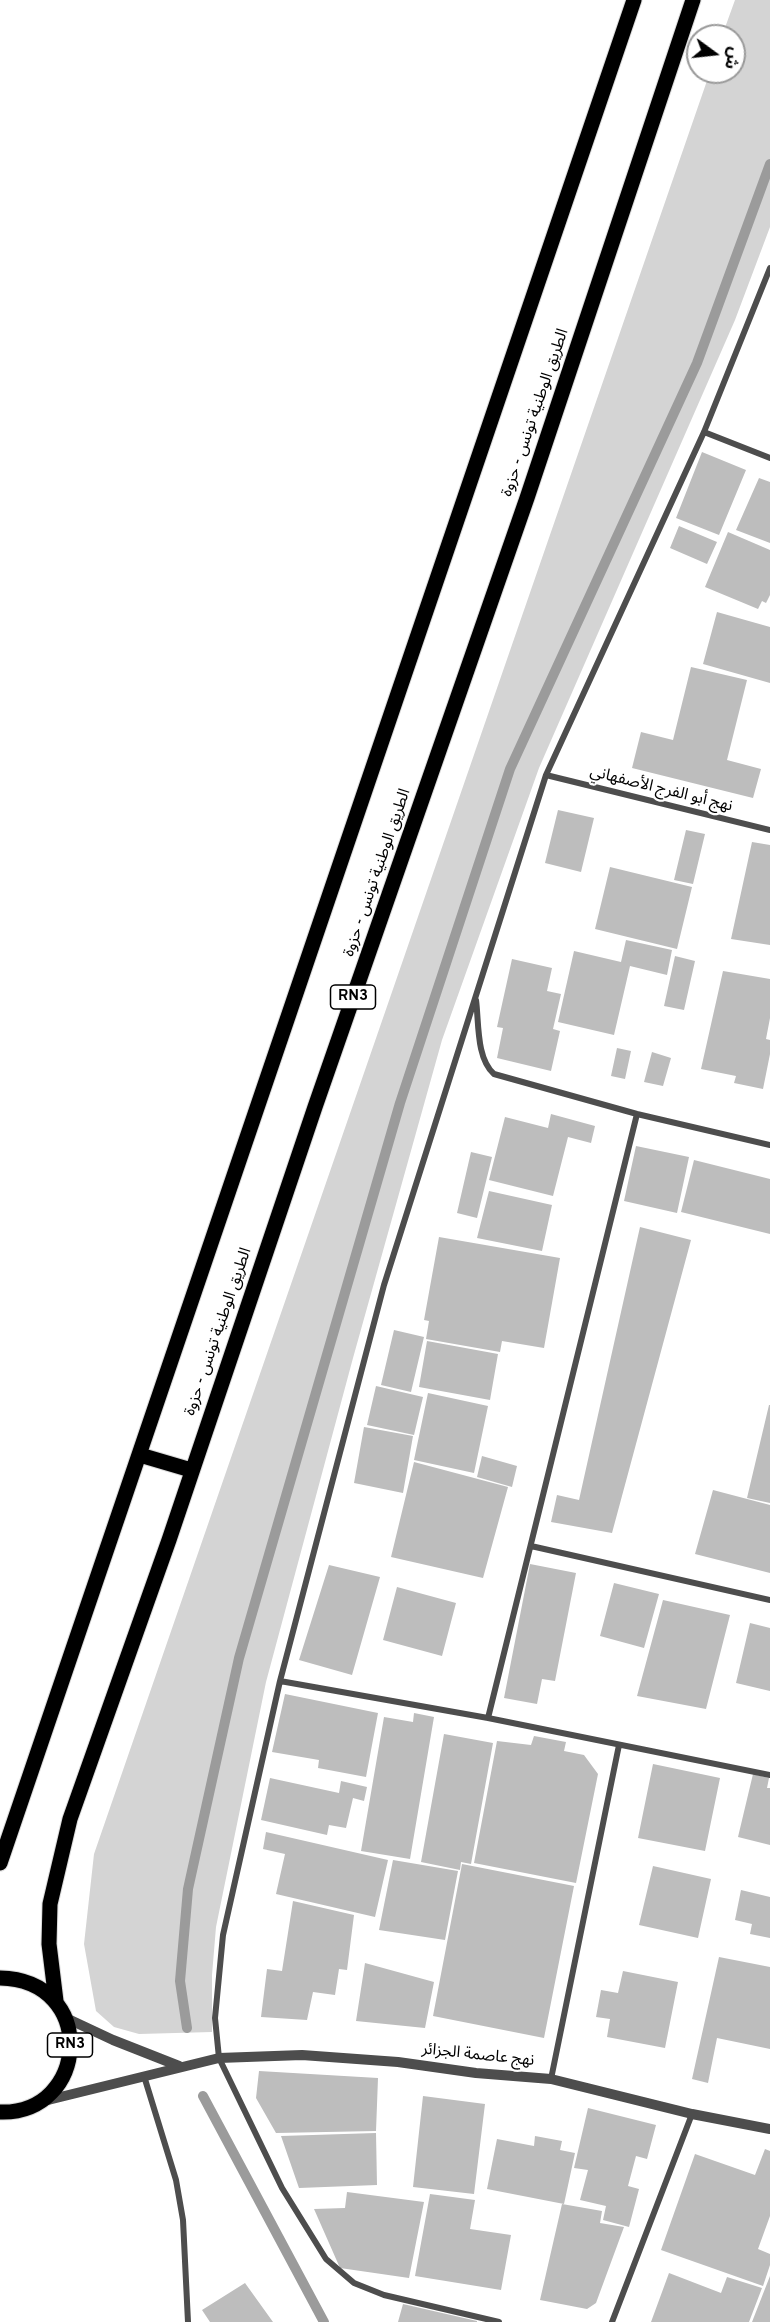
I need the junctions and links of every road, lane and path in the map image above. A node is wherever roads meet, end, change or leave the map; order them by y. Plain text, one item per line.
1 (634, 0) edge
2 (693, 0) edge
3 (770, 268) edge
4 (704, 432) junction
5 (770, 458) edge
6 (546, 775) junction
7 (770, 830) edge
8 (475, 996) junction
9 (637, 1114) junction
10 (770, 1145) edge
11 (140, 1455) junction
12 (191, 1470) junction
13 (531, 1546) junction
14 (770, 1600) edge
15 (280, 1681) junction
16 (488, 1718) junction
17 (619, 1745) junction
18 (770, 1775) edge
19 (0, 1863) edge
20 (0, 1978) edge
21 (56, 2001) junction
22 (66, 2018) junction
23 (219, 2058) junction
24 (179, 2067) junction
25 (144, 2076) junction
26 (551, 2079) junction
27 (40, 2102) junction
28 (4, 2114) edge
29 (692, 2114) junction
30 (770, 2129) edge
31 (188, 2322) edge
32 (499, 2322) edge
33 (612, 2322) edge

1 - 11 main road
2 - 12 main road, الطريق الوطنية تونس - حزوة / RN3
3 - 4 street
4 - 5 street
4 - 6 street
6 - 7 street, نهج أبو الفرج الأصفهاني
6 - 8 street
8 - 9 street
8 - 15 street
9 - 10 street
9 - 13 street
11 - 12 main road
11 - 19 main road
12 - 21 main road, الطريق الوطنية تونس - حزوة / RN3
13 - 14 street
13 - 16 street
15 - 16 street
15 - 23 street
16 - 17 street
17 - 18 street
17 - 26 street
20 - 21 main road, RN3
21 - 22 main road, RN3
22 - 24 street
22 - 27 main road, RN3
23 - 24 street, نهج عاصمة الجزائر
23 - 26 street, نهج عاصمة الجزائر
23 - 32 street
24 - 25 street, نهج عاصمة الجزائر
25 - 27 street, نهج عاصمة الجزائر
25 - 31 street
26 - 29 street, نهج عاصمة الجزائر
27 - 28 main road, RN3
29 - 30 street, نهج عاصمة الجزائر
29 - 33 street

